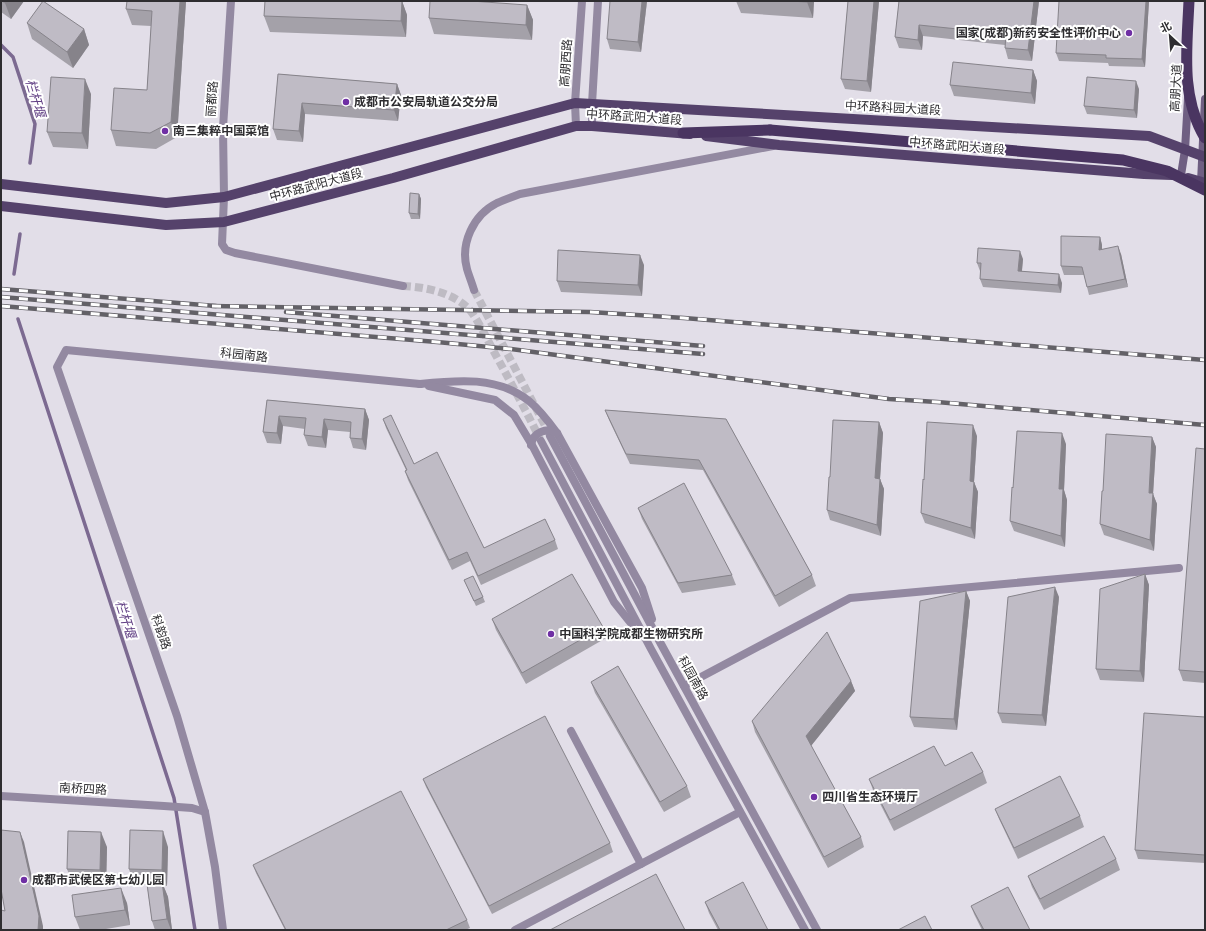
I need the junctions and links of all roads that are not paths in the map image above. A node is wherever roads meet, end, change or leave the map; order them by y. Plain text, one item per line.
1 (231, 1) edge
2 (582, 1) edge
3 (598, 1) edge
4 (1189, 1) edge
5 (1193, 1) edge
6 (1205, 99) edge
7 (575, 103) junction
8 (592, 104) junction
9 (576, 126) junction
10 (592, 126) junction
11 (683, 133) junction
12 (1205, 138) edge
13 (779, 145) junction
14 (1185, 150) junction
15 (1204, 156) edge
16 (1181, 175) junction
17 (1, 184) edge
18 (1204, 185) edge
19 (224, 197) junction
20 (1, 206) edge
21 (224, 222) junction
22 (403, 286) tunnel mouth
23 (474, 290) tunnel mouth
24 (66, 350) joint
25 (420, 384) junction
26 (554, 435) junction
27 (541, 441) tunnel mouth
28 (531, 445) junction
29 (1179, 568) dead end
30 (651, 649) junction
31 (684, 686) junction
32 (571, 731) dead end
33 (1, 796) edge
34 (205, 812) junction
35 (740, 812) junction
36 (641, 864) junction
37 (223, 930) edge
38 (515, 930) edge
39 (805, 930) edge
40 (817, 930) edge

1 - 19 street, 丽都路
2 - 7 street, 高朋西路
3 - 8 street
4 - 12 highway, bridge
5 - 14 main road, 高朋大道
6 - 15 main road
7 - 8 main road, 中环路科园大道段
7 - 9 street, 高朋西路
7 - 19 main road, 中环路武阳大道段
8 - 10 street
8 - 14 main road, 中环路科园大道段
9 - 10 main road, 中环路武阳大道段
9 - 21 main road, 中环路武阳大道段
10 - 11 main road, 中环路武阳大道段
11 - 13 main road, 中环路武阳大道段
11 - 18 highway, bridge
13 - 16 main road, 中环路武阳大道段
13 - 23 street
14 - 15 main road, 中环路科园大道段
14 - 16 main road, 高朋大道
15 - 18 main road
16 - 18 main road, 中环路武阳大道段
17 - 19 main road, 中环路武阳大道段
19 - 21 street, 丽都路
20 - 21 main road, 中环路武阳大道段
21 - 22 street, 丽都路
24 - 25 street, 科园南路
24 - 34 street, 科韵路
25 - 26 street, 科园南路
25 - 28 street
26 - 28 street
26 - 31 street, 科园南路
27 - 30 street, 科园南路
28 - 30 street
29 - 31 street
30 - 35 street, 科园南路
31 - 40 street, 科园南路
32 - 36 street
33 - 34 street, 南桥四路
34 - 37 street, 科韵路
35 - 36 street
35 - 39 street, 科园南路
36 - 38 street

